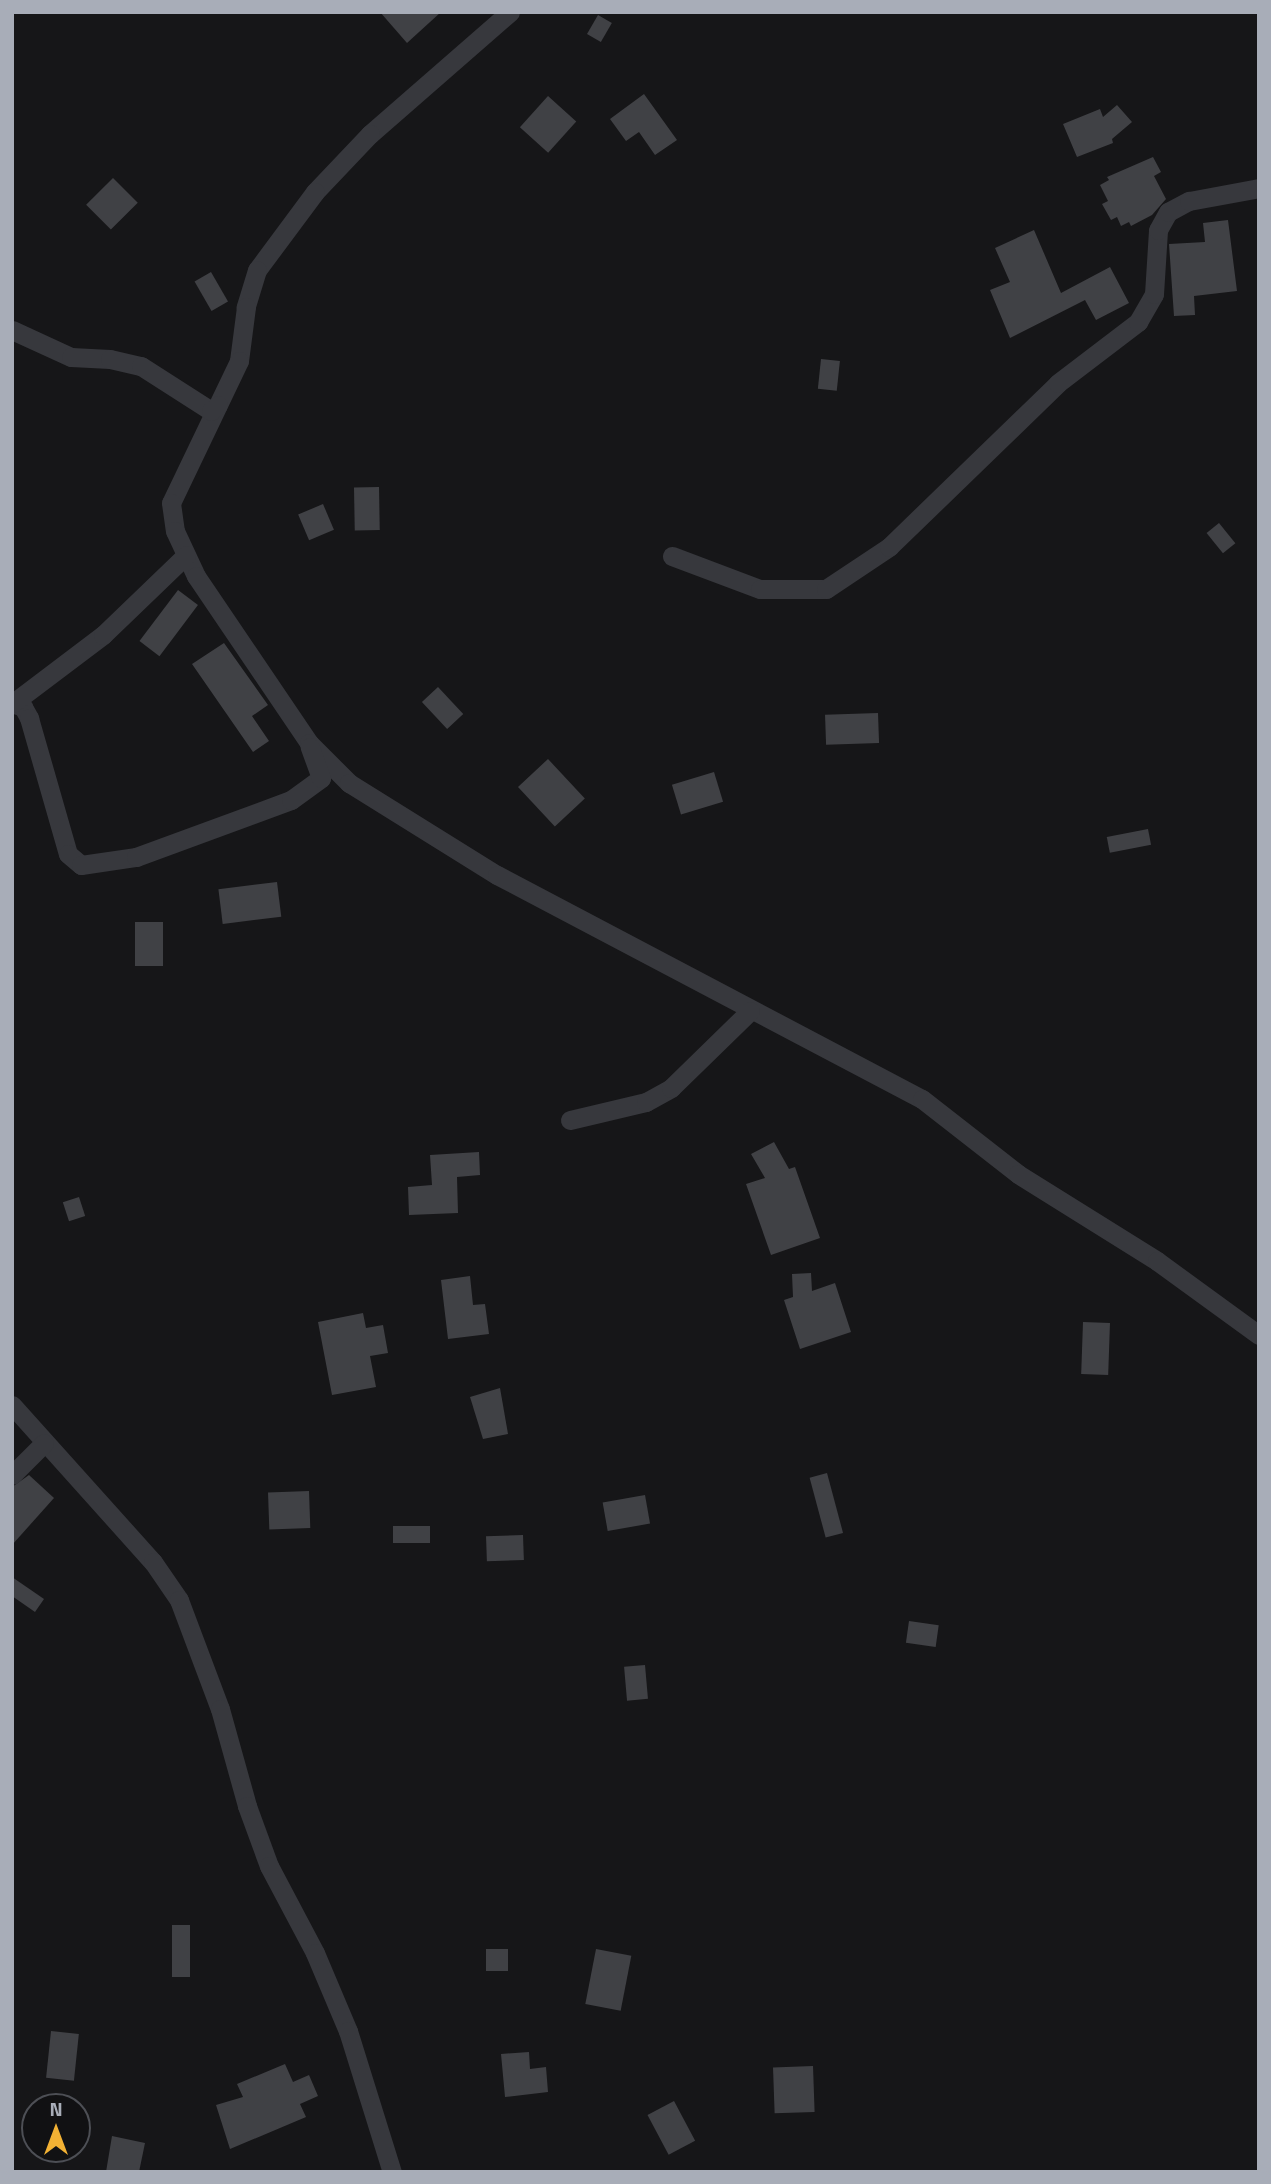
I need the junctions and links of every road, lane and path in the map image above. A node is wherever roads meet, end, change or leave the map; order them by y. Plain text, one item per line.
1 (509, 12) edge
2 (1259, 188) edge
3 (12, 330) edge
4 (218, 405) junction
5 (186, 555) junction
6 (672, 556) dead end
7 (12, 704) edge
8 (309, 743) junction
9 (750, 1011) junction
10 (570, 1120) dead end
11 (1259, 1335) edge
12 (12, 1405) edge
13 (44, 1443) junction
14 (12, 1475) edge
15 (392, 2172) edge

1 - 4 street
2 - 6 street
3 - 4 street
4 - 5 street
5 - 7 street
5 - 8 street
7 - 8 street
8 - 9 street
9 - 10 street
9 - 11 street
12 - 13 street
13 - 14 street
13 - 15 street

